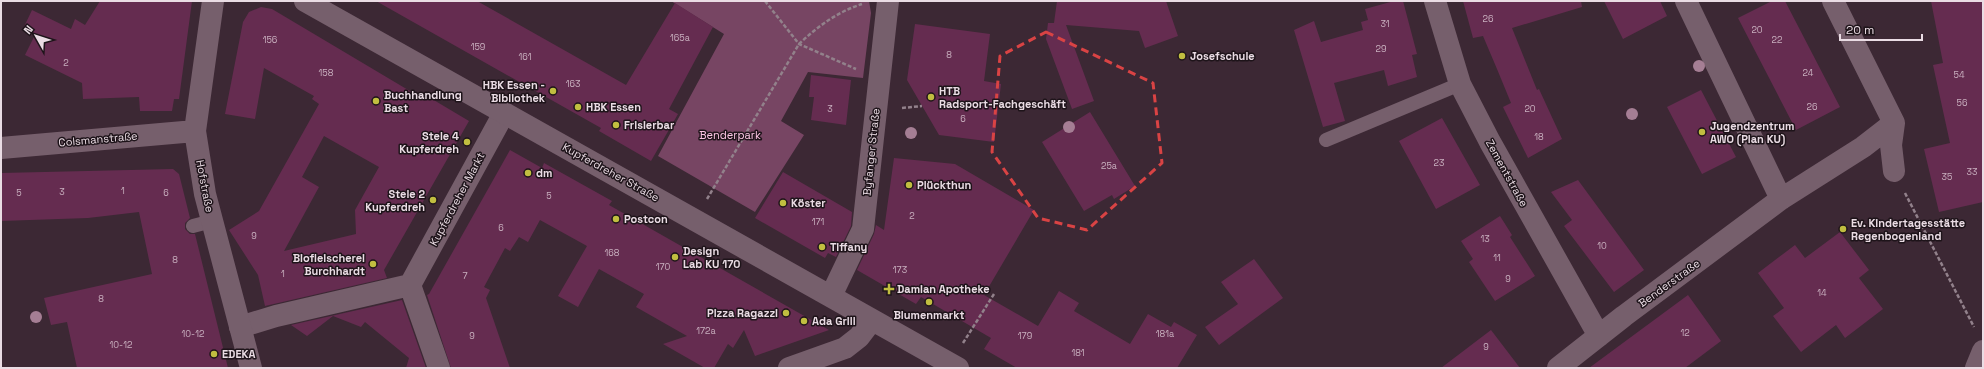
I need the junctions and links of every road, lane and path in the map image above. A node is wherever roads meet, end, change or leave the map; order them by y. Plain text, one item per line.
1 (213, 1) edge
2 (306, 1) edge
3 (765, 1) edge
4 (888, 1) edge
5 (1435, 1) edge
6 (1686, 1) edge
7 (1833, 1) edge
8 (799, 44) junction
9 (880, 72) junction
10 (1460, 84) junction
11 (504, 113) junction
12 (1894, 123) junction
13 (195, 131) junction
14 (1326, 140) dead end
15 (1, 148) edge
16 (1894, 171) joint
17 (1781, 199) junction
18 (695, 219) junction
19 (410, 285) junction
20 (994, 294) dead end
21 (831, 296) junction
22 (872, 320) junction
23 (240, 327) junction
24 (1975, 330) dead end
25 (1599, 336) junction
26 (1983, 351) edge
27 (954, 366) edge
28 (251, 368) edge
29 (439, 368) edge
30 (789, 368) edge
31 (1558, 368) edge
32 (1976, 368) edge

1 - 13 street, Hofstraße
2 - 11 street, Kupferdreher Straße
3 - 8 path
4 - 8 path
4 - 9 street, Byfanger Straße
5 - 10 street, Zementstraße
6 - 17 street
7 - 12 street
8 - 9 path
8 - 18 path
9 - 21 street, Byfanger Straße
10 - 14 lane
10 - 25 street, Zementstraße
11 - 18 street, Kupferdreher Straße
11 - 19 street, Kupferdreher Markt
12 - 16 street
12 - 17 street, Benderstraße
13 - 15 street, Colsmanstraße
13 - 23 street, Hofstraße
16 - 24 path
17 - 25 street, Benderstraße
18 - 21 street, Kupferdreher Straße
19 - 23 street
19 - 29 street
20 - 27 path
21 - 22 street, Kupferdreher Straße
22 - 27 street, Kupferdreher Straße
22 - 30 street
23 - 28 street, Hofstraße
25 - 31 street, Benderstraße
26 - 32 street

